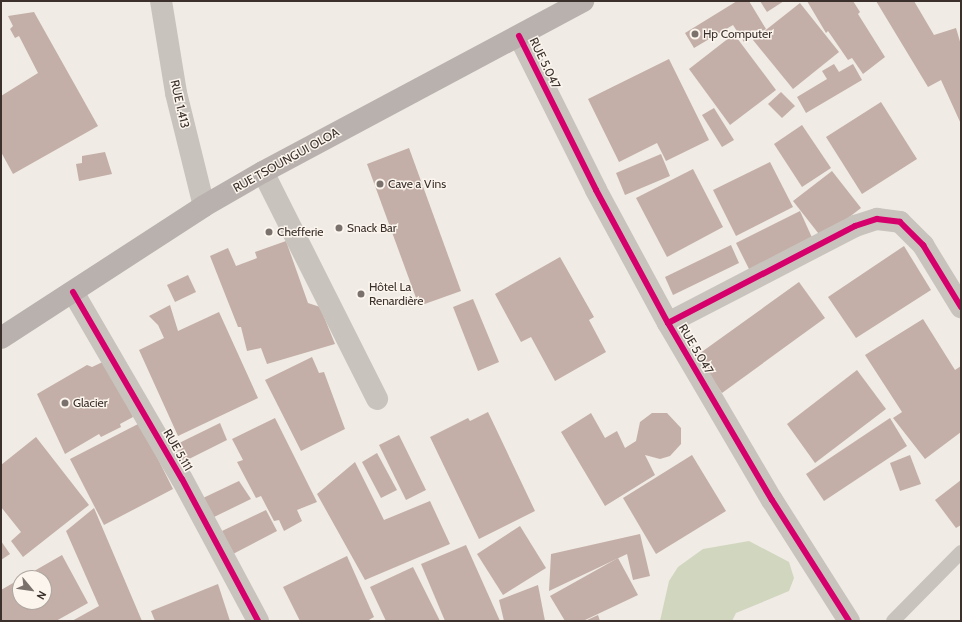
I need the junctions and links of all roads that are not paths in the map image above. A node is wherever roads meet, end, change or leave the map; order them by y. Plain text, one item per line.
1 (161, 1) edge
2 (583, 1) edge
3 (519, 36) junction
4 (263, 172) junction
5 (204, 206) junction
6 (73, 292) junction
7 (961, 307) edge
8 (668, 323) junction
9 (1, 338) edge
10 (378, 399) dead end
11 (961, 552) edge
12 (258, 621) edge
13 (849, 621) edge
14 (893, 621) edge

1 - 5 street, RUE 1.413
2 - 3 main road, RUE TSOUNGUI OLOA
3 - 4 main road, RUE TSOUNGUI OLOA
3 - 8 street, RUE 5.047
4 - 5 main road, RUE TSOUNGUI OLOA
4 - 10 street
5 - 6 main road, RUE TSOUNGUI OLOA
6 - 9 main road, RUE TSOUNGUI OLOA
6 - 12 street, RUE 5.111
7 - 8 street
8 - 13 street, RUE 5.047
11 - 14 lane

